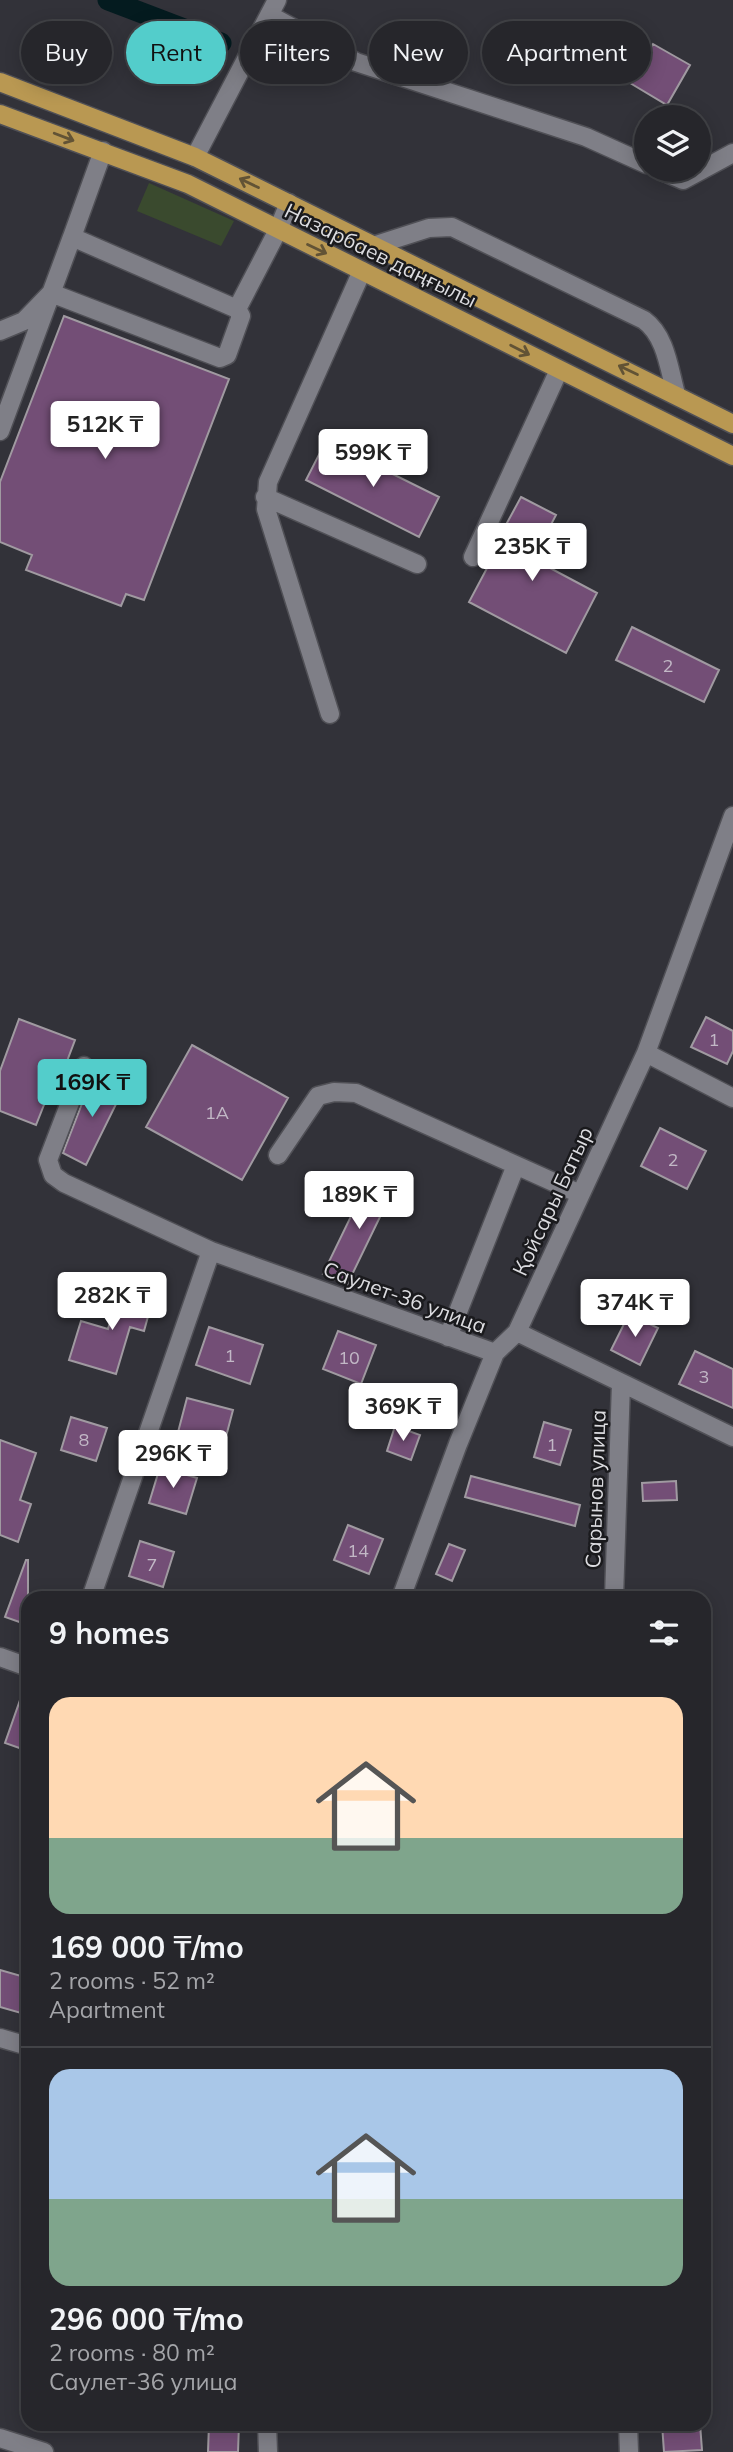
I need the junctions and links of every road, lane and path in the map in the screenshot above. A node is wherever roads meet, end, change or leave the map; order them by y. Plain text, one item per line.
1 (273, 8) edge
2 (0, 82) edge
3 (0, 114) edge
4 (103, 151) junction
5 (733, 153) edge
6 (195, 157) junction
7 (634, 158) edge
8 (711, 165) edge
9 (289, 202) junction
10 (278, 230) junction
11 (72, 237) junction
12 (376, 245) junction
13 (362, 271) junction
14 (51, 293) junction
15 (237, 309) junction
16 (0, 331) edge
17 (559, 370) junction
18 (676, 394) junction
19 (733, 424) edge
20 (0, 431) edge
21 (733, 456) edge
22 (265, 497) junction
23 (473, 557) dead end
24 (417, 565) dead end
25 (330, 714) dead end
26 (733, 816) edge
27 (646, 1053) junction
28 (84, 1066) dead end
29 (733, 1098) edge
30 (278, 1155) dead end
31 (516, 1165) junction
32 (580, 1194) junction
33 (211, 1251) junction
34 (517, 1332) junction
35 (448, 1337) junction
36 (495, 1353) junction
37 (621, 1382) junction
38 (733, 1437) edge
39 (93, 1591) edge
40 (404, 1591) edge
41 (614, 1591) edge
42 (0, 1657) edge
43 (21, 1664) edge
44 (0, 2038) edge
45 (21, 2044) edge
46 (267, 2431) edge
47 (628, 2431) edge
48 (0, 2438) edge
49 (44, 2452) edge
50 (268, 2452) edge
51 (629, 2452) edge

1 - 6 street
1 - 7 street
2 - 6 main road, Назарбаев даңғылы
3 -> 4 main road, Назарбаев даңғылы
4 - 10 main road, Назарбаев даңғылы
4 - 11 street
5 - 8 street
9 -> 6 main road, Назарбаев даңғылы
9 - 10 street
9 - 12 main road, Назарбаев даңғылы
10 -> 13 main road, Назарбаев даңғылы
10 - 15 street
11 - 14 street
11 - 15 street
12 - 13 main road
18 -> 12 main road, Назарбаев даңғылы
12 - 18 street
13 -> 17 main road, Назарбаев даңғылы
13 - 22 street
14 - 15 street
14 - 16 street
14 - 20 street
17 - 21 main road, Назарбаев даңғылы
17 - 23 street
18 - 19 main road, Назарбаев даңғылы
22 - 24 street
22 - 25 street
26 - 27 street, Қойсары Батыр
27 - 29 street
27 - 32 street, Қойсары Батыр
28 - 33 street, Саулет-36 улица
30 - 31 street
31 - 32 street
31 - 35 street
32 - 34 street, Қойсары Батыр
33 - 35 street, Саулет-36 улица
33 - 39 street
34 - 36 street, Қойсары Батыр
34 - 37 street
35 - 36 street, Саулет-36 улица
36 - 40 street, Қойсары Батыр
37 - 38 street
37 - 41 street, Сарынов улица
42 - 43 street
44 - 45 street
46 - 50 street
47 - 51 street
48 - 49 street

